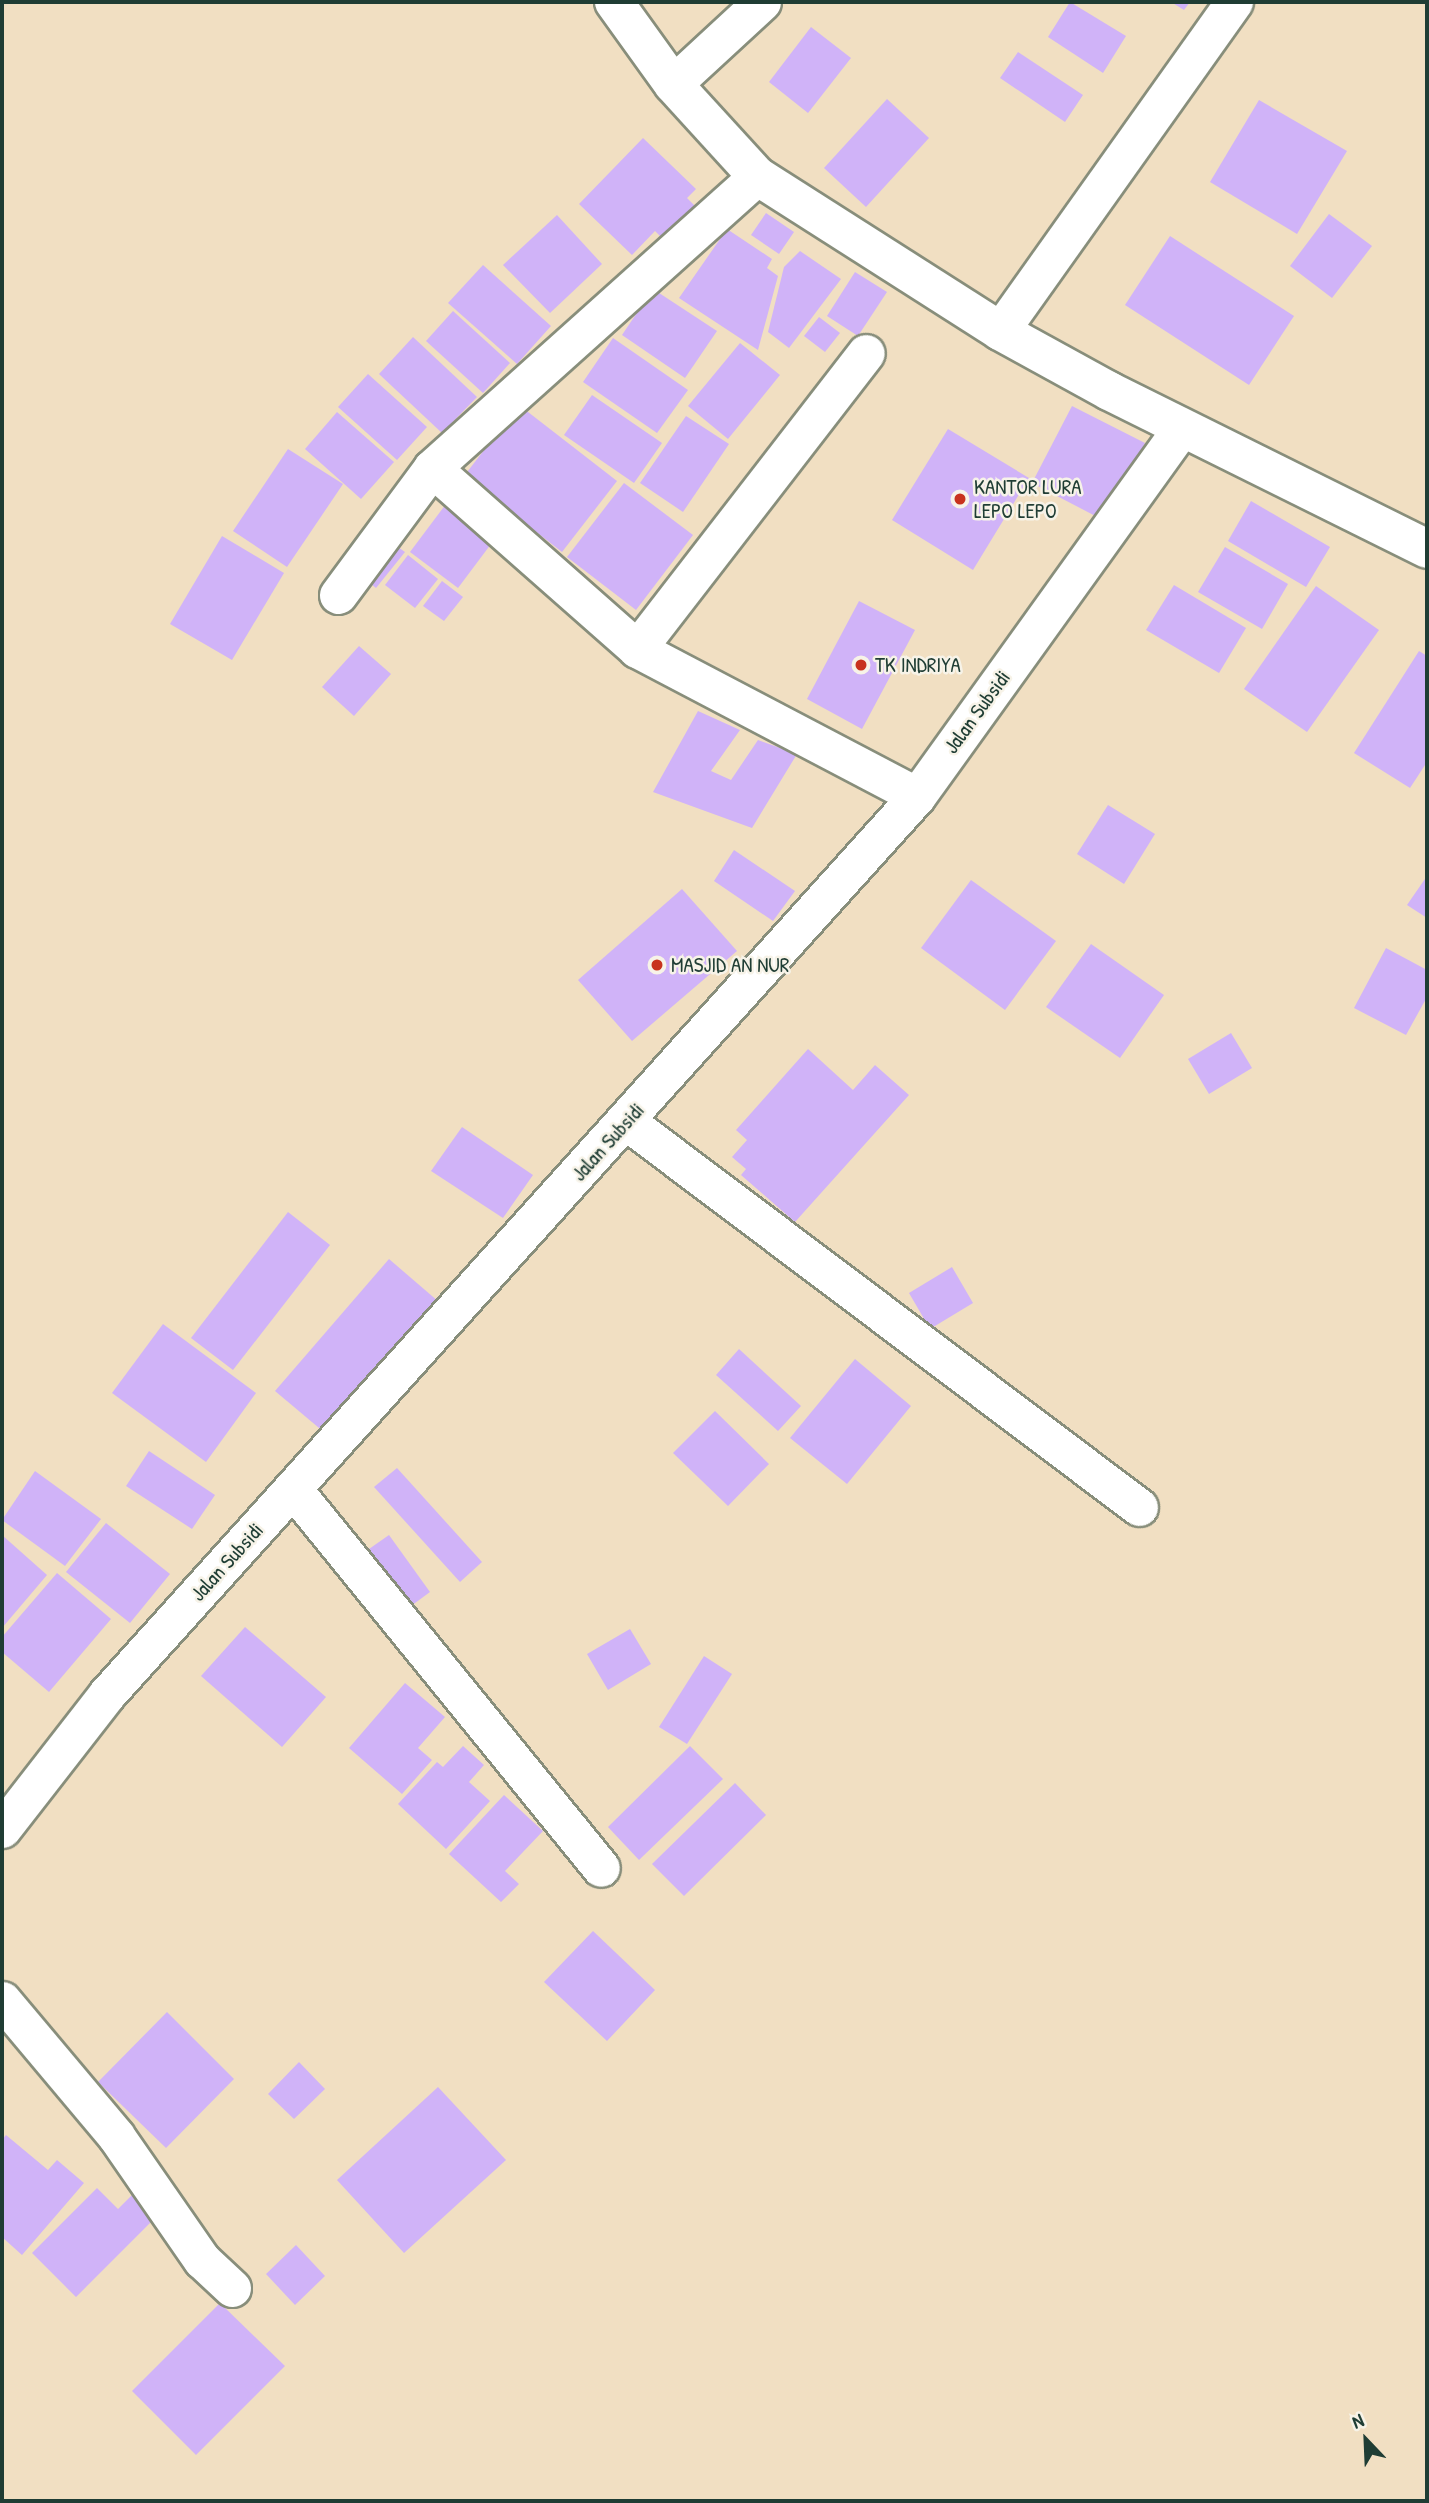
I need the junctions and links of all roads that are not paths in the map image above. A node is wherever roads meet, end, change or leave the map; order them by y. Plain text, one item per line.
1 (614, 2) edge
2 (762, 2) edge
3 (1234, 2) edge
4 (673, 84) junction
5 (757, 176) junction
6 (1000, 331) junction
7 (866, 353) dead end
8 (1181, 428) junction
9 (432, 468) junction
10 (1427, 549) edge
11 (338, 595) dead end
12 (637, 649) junction
13 (917, 796) junction
14 (626, 1121) junction
15 (293, 1489) junction
16 (1139, 1507) dead end
17 (2, 1829) edge
18 (601, 1868) dead end
19 (2, 2000) edge
20 (232, 2288) dead end

1 - 4 street
2 - 4 street
3 - 6 street
4 - 5 street
5 - 6 street
5 - 9 street
6 - 8 street
7 - 12 street
8 - 10 street
8 - 13 street, Jalan Subsidi
9 - 11 street
9 - 12 street
12 - 13 street
13 - 14 street, Jalan Subsidi
14 - 15 street, Jalan Subsidi
14 - 16 street
15 - 17 street, Jalan Subsidi
15 - 18 street
19 - 20 street

